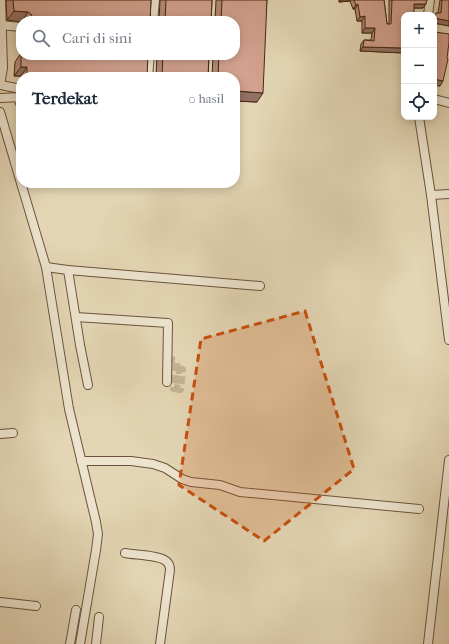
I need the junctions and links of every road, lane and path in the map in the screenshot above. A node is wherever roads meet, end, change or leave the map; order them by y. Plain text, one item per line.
1 (1, 0) edge
2 (155, 0) edge
3 (430, 0) edge
4 (428, 12) edge
5 (153, 16) edge
6 (1, 25) edge
7 (16, 26) edge
8 (150, 60) edge
9 (148, 72) edge
10 (0, 85) edge
11 (16, 92) edge
12 (16, 95) edge
13 (0, 98) edge
14 (437, 100) edge
15 (449, 103) edge
16 (0, 112) edge
17 (419, 120) edge
18 (16, 166) edge
19 (22, 188) edge
20 (449, 194) edge
21 (431, 195) junction
22 (46, 267) junction
23 (68, 270) junction
24 (260, 286) dead end
25 (446, 290) edge
26 (76, 317) junction
27 (449, 340) edge
28 (167, 382) dead end
29 (88, 385) dead end
30 (13, 433) dead end
31 (0, 434) edge
32 (449, 460) edge
33 (81, 461) junction
34 (419, 509) dead end
35 (446, 519) edge
36 (125, 553) dead end
37 (0, 602) edge
38 (36, 606) dead end
39 (76, 610) dead end
40 (99, 617) dead end
41 (77, 629) junction
42 (70, 644) edge
43 (80, 644) edge
44 (96, 644) edge
45 (160, 644) edge
46 (428, 644) edge

1 - 6 street
2 - 5 street
3 - 4 street
6 - 7 street
6 - 10 street
8 - 9 street
10 - 11 street
12 - 13 street
14 - 15 street
16 - 18 street
17 - 21 street
19 - 22 street
20 - 21 street
21 - 25 street
22 - 23 street
22 - 33 street
23 - 24 street
23 - 26 street
25 - 27 street
26 - 28 street
26 - 29 street
30 - 31 street
32 - 35 street
33 - 34 street
33 - 41 street
35 - 46 street
36 - 45 street
37 - 38 street
39 - 41 street
40 - 44 street
41 - 42 street
41 - 43 street

